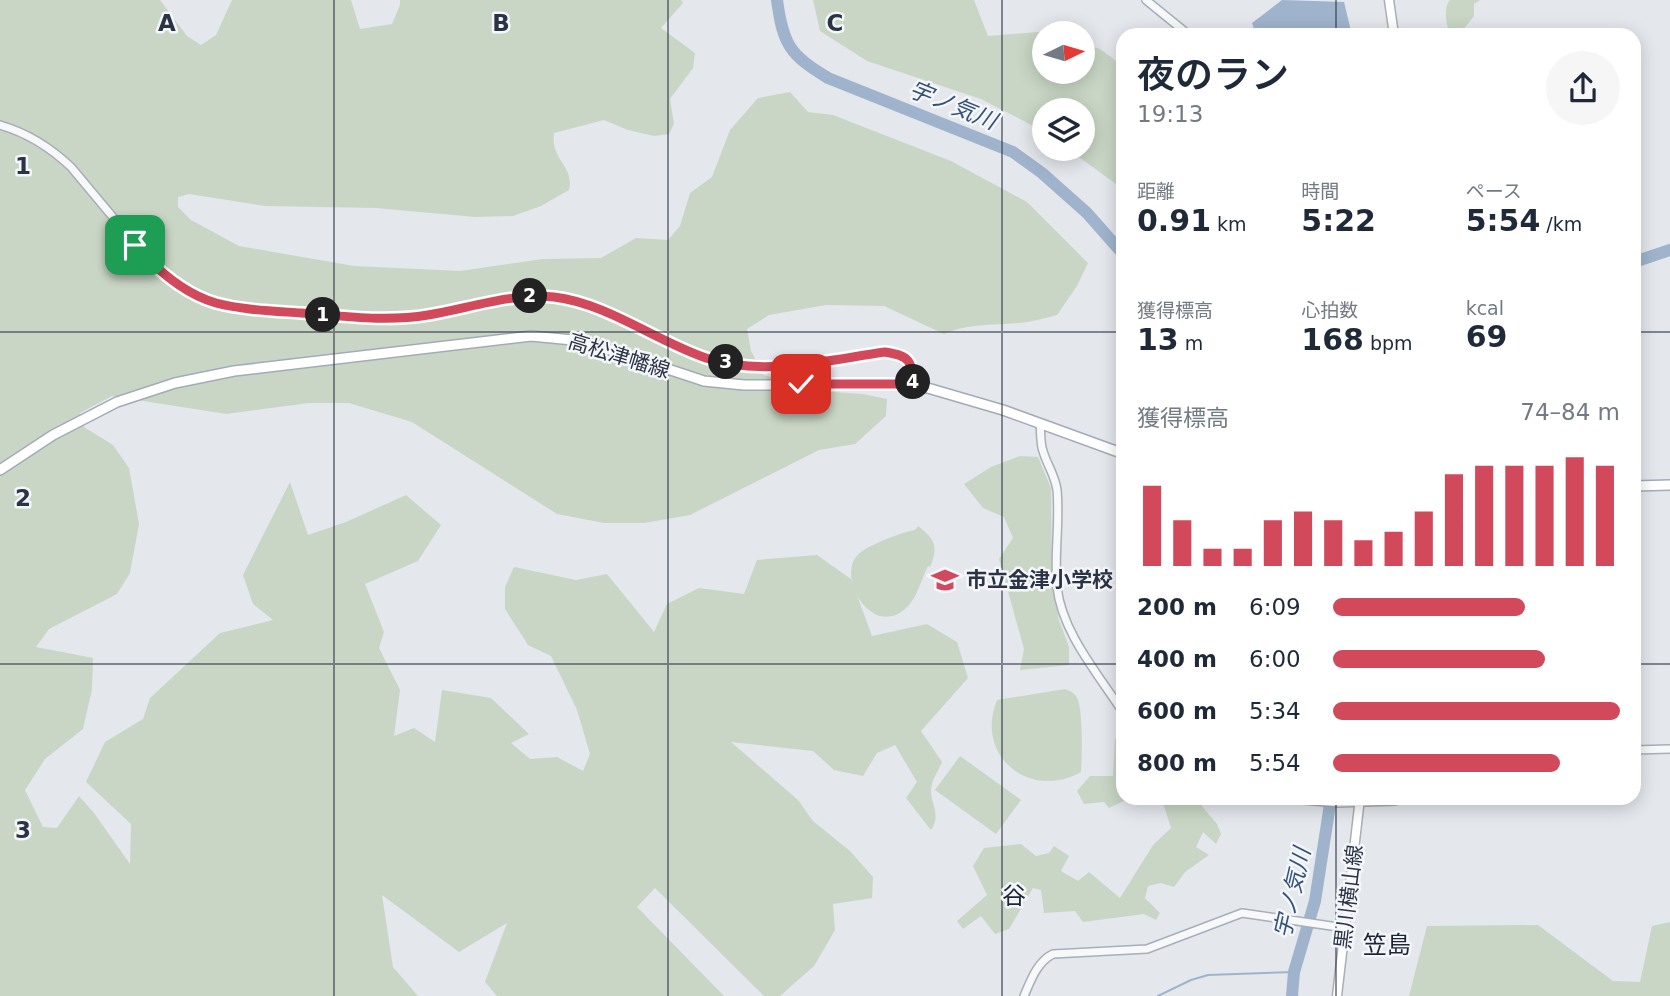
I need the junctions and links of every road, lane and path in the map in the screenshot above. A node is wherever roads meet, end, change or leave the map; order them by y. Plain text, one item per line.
1 (1146, 0) edge
2 (1389, 0) edge
3 (1180, 28) edge
4 (1393, 28) edge
5 (0, 125) edge
6 (914, 384) junction
7 (1040, 424) junction
8 (1116, 451) edge
9 (0, 470) edge
10 (1670, 485) edge
11 (1641, 486) edge
12 (1116, 701) edge
13 (1670, 749) edge
14 (1641, 750) edge
15 (1360, 805) edge
16 (1345, 930) junction
17 (1024, 996) edge
18 (1336, 996) edge

1 - 3 street
2 - 4 main road
5 - 6 street
6 - 7 main road, 高松津幡線
6 - 9 main road, 高松津幡線
7 - 8 main road, 高松津幡線
7 - 12 street
10 - 11 main road
13 - 14 street
15 - 16 main road, 黒川横山線
16 - 17 street
16 - 18 main road, 黒川横山線

